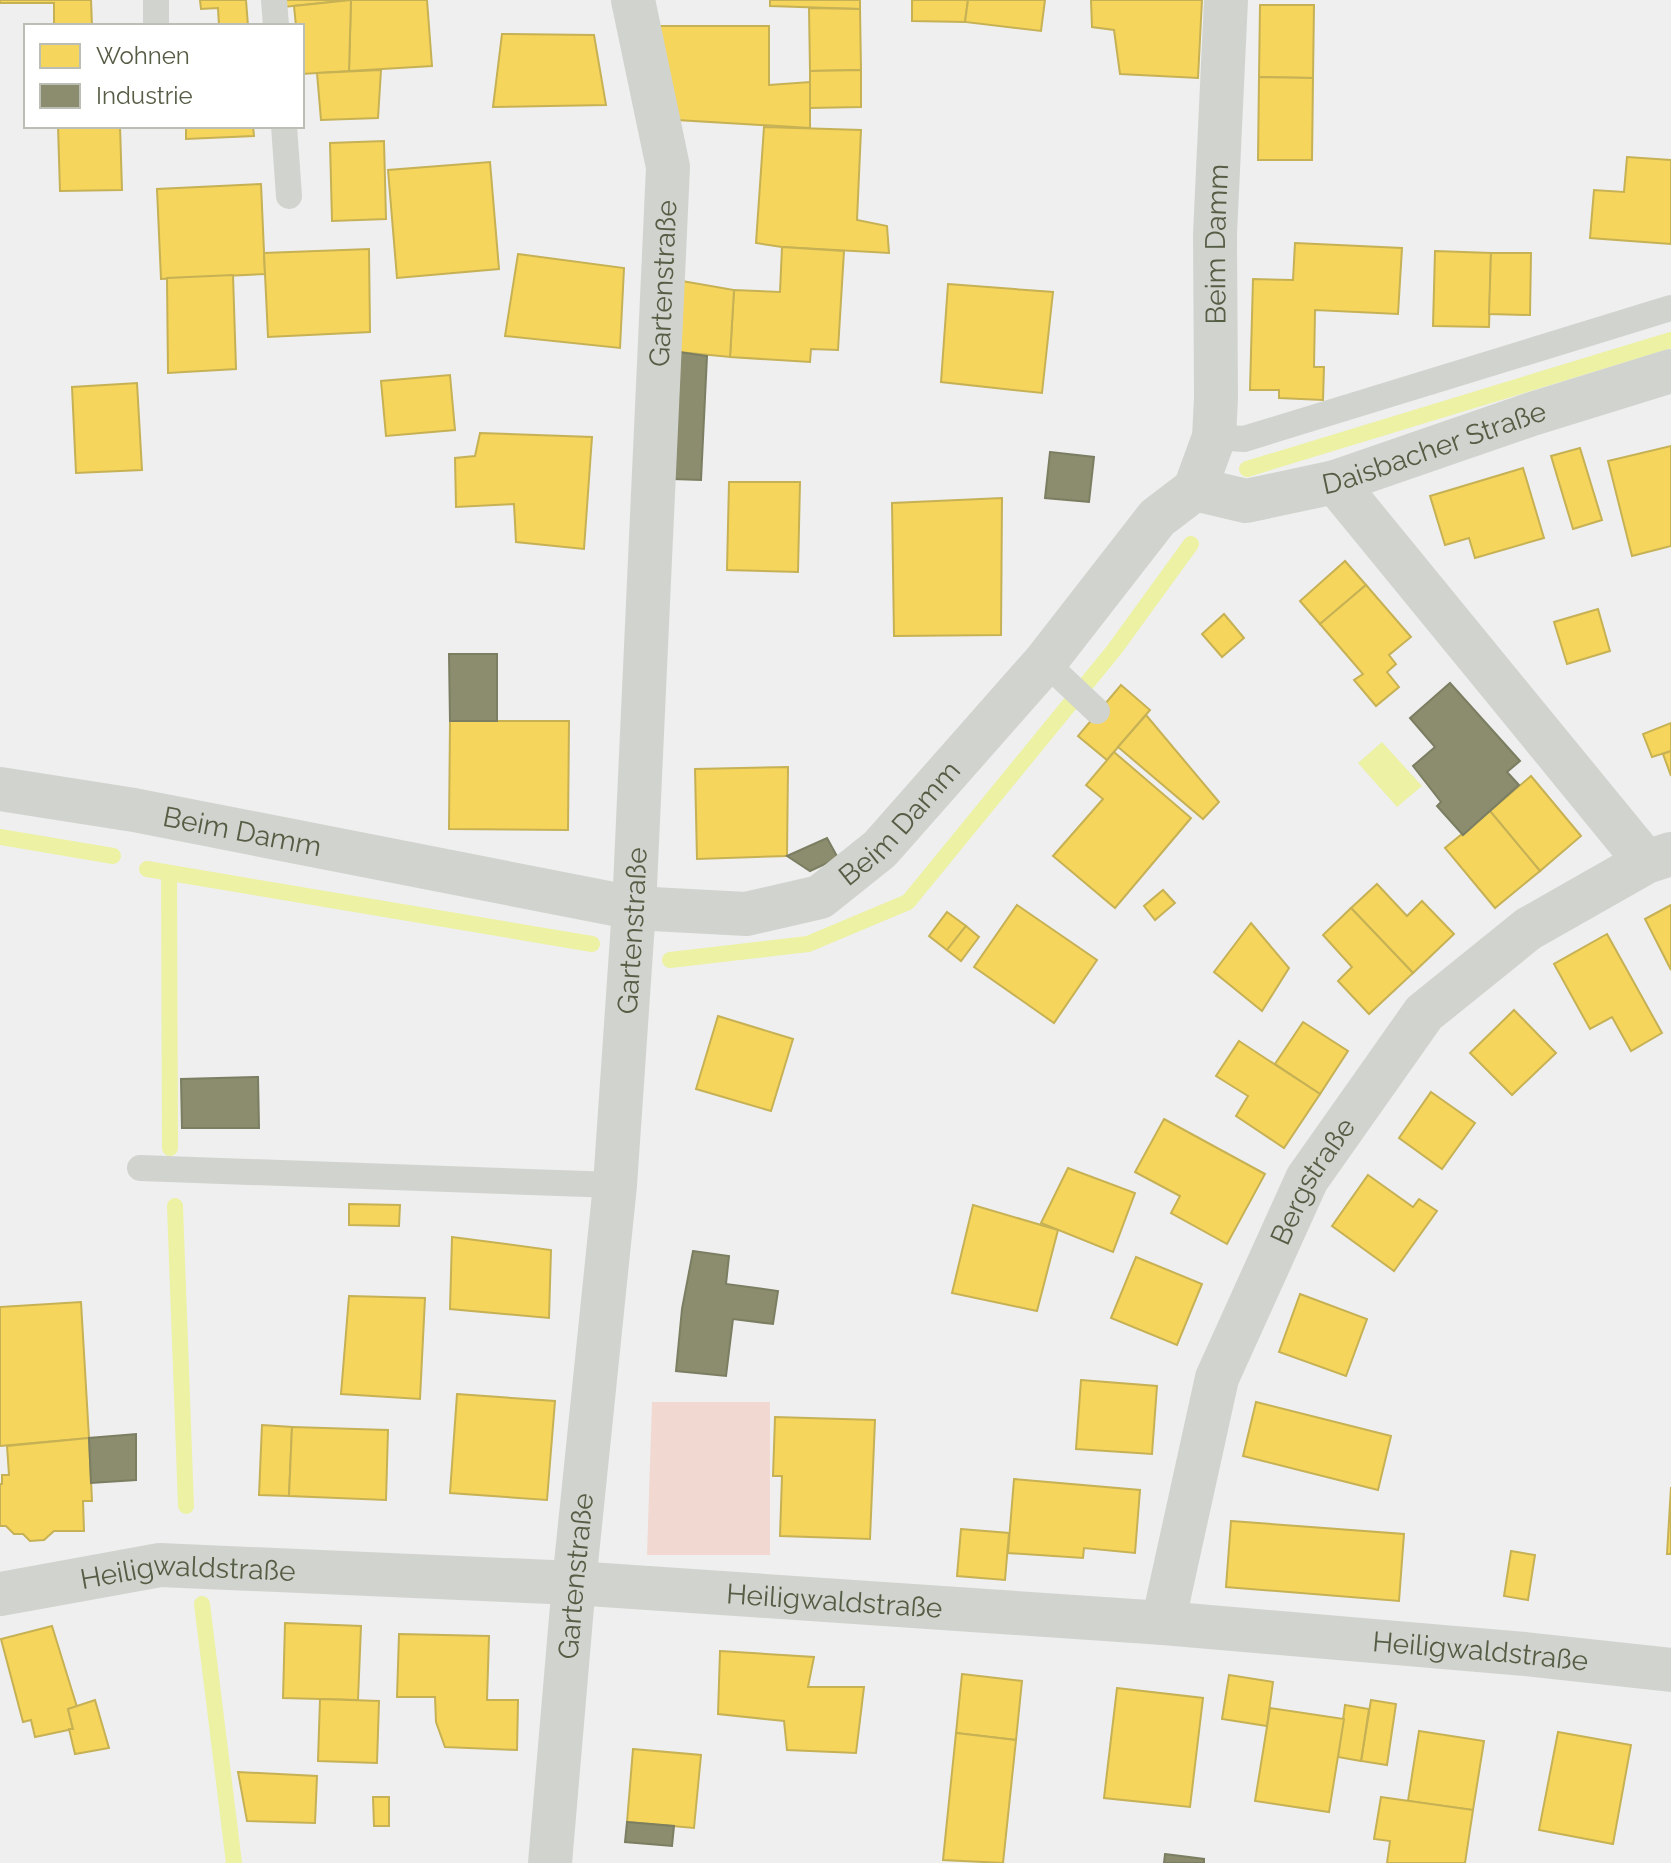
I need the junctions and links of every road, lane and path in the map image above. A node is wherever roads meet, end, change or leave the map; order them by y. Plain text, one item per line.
1 (156, 0) edge
2 (274, 0) edge
3 (633, 0) edge
4 (1226, 0) edge
5 (156, 24) edge
6 (276, 24) edge
7 (284, 128) edge
8 (289, 196) dead end
9 (1671, 308) edge
10 (1671, 371) edge
11 (1214, 437) junction
12 (1335, 482) junction
13 (1195, 489) junction
14 (1052, 669) junction
15 (1094, 708) dead end
16 (0, 789) edge
17 (1658, 858) edge
18 (634, 908) junction
19 (140, 1168) dead end
20 (615, 1185) junction
21 (574, 1583) junction
22 (0, 1594) edge
23 (1163, 1623) junction
24 (1671, 1670) edge
25 (550, 1863) edge

1 - 5 lane
2 - 6 lane
3 - 18 street, Gartenstraße
4 - 11 street, Beim Damm
7 - 8 lane
9 - 11 lane
10 - 12 street, Daisbacher Straße
11 - 13 street, Beim Damm
12 - 13 street, Daisbacher Straße
12 - 17 street, Bergstraße
13 - 14 street, Beim Damm
14 - 15 lane
14 - 18 street, Beim Damm
16 - 18 street, Beim Damm
17 - 23 street, Bergstraße
18 - 20 street, Gartenstraße
19 - 20 lane
20 - 21 street, Gartenstraße
21 - 22 street, Heiligwaldstraße
21 - 23 street, Heiligwaldstraße
21 - 25 street, Gartenstraße
23 - 24 street, Heiligwaldstraße

